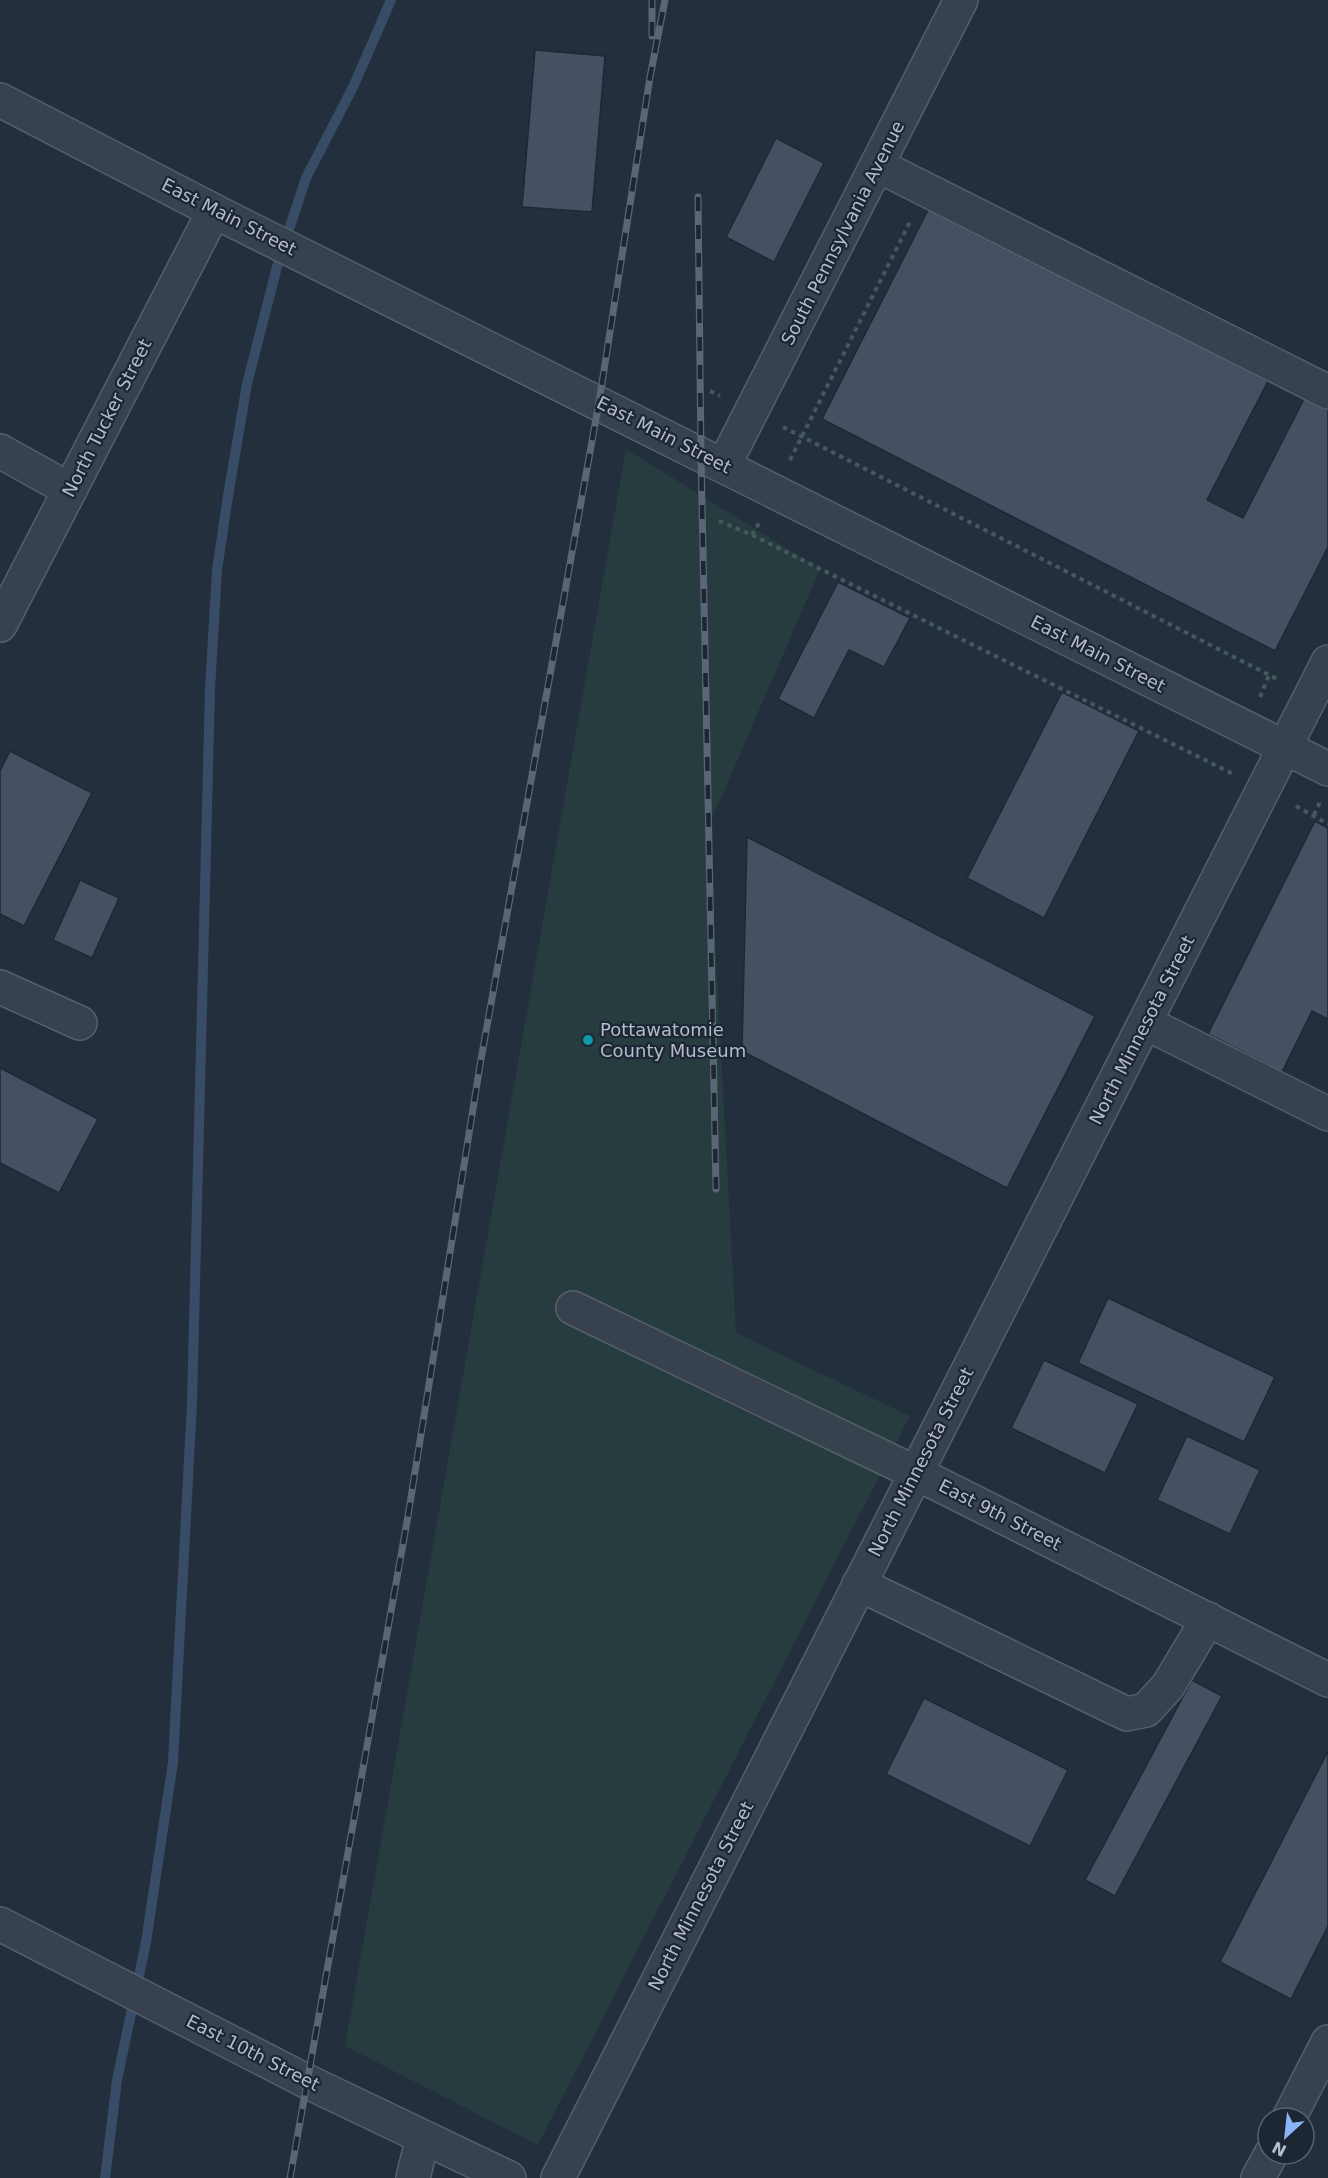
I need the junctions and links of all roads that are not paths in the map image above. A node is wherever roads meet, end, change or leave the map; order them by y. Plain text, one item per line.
1 (962, 0) edge
2 (0, 100) edge
3 (877, 165) junction
4 (222, 214) junction
5 (1328, 392) edge
6 (0, 451) edge
7 (724, 465) junction
8 (70, 490) junction
9 (0, 625) edge
10 (1328, 662) edge
11 (1286, 748) junction
12 (1328, 769) edge
13 (0, 987) edge
14 (80, 1023) dead end
15 (1146, 1023) junction
16 (1328, 1114) edge
17 (573, 1308) dead end
18 (916, 1473) junction
19 (859, 1584) junction
20 (1208, 1619) junction
21 (1328, 1680) edge
22 (0, 1924) edge
23 (1328, 2042) edge
24 (1295, 2106) edge
25 (423, 2136) junction
26 (413, 2178) edge
27 (509, 2178) edge
28 (558, 2178) edge

1 - 3 street, South Pennsylvania Avenue
2 - 4 street, East Main Street
3 - 5 street
3 - 7 street, South Pennsylvania Avenue
4 - 7 street, East Main Street
4 - 8 street, North Tucker Street
6 - 8 street
7 - 11 street, East Main Street
8 - 9 street, North Tucker Street
10 - 11 street, North Minnesota Street
11 - 12 street, East Main Street
11 - 15 street, North Minnesota Street
13 - 14 street
15 - 16 street
15 - 18 street, North Minnesota Street
17 - 18 street, East 9th Street
18 - 19 street, North Minnesota Street
18 - 20 street, East 9th Street
19 - 20 street
19 - 28 street, North Minnesota Street
20 - 21 street, East 9th Street
22 - 25 street, East 10th Street
23 - 24 street
25 - 26 street
25 - 27 street, East 10th Street

